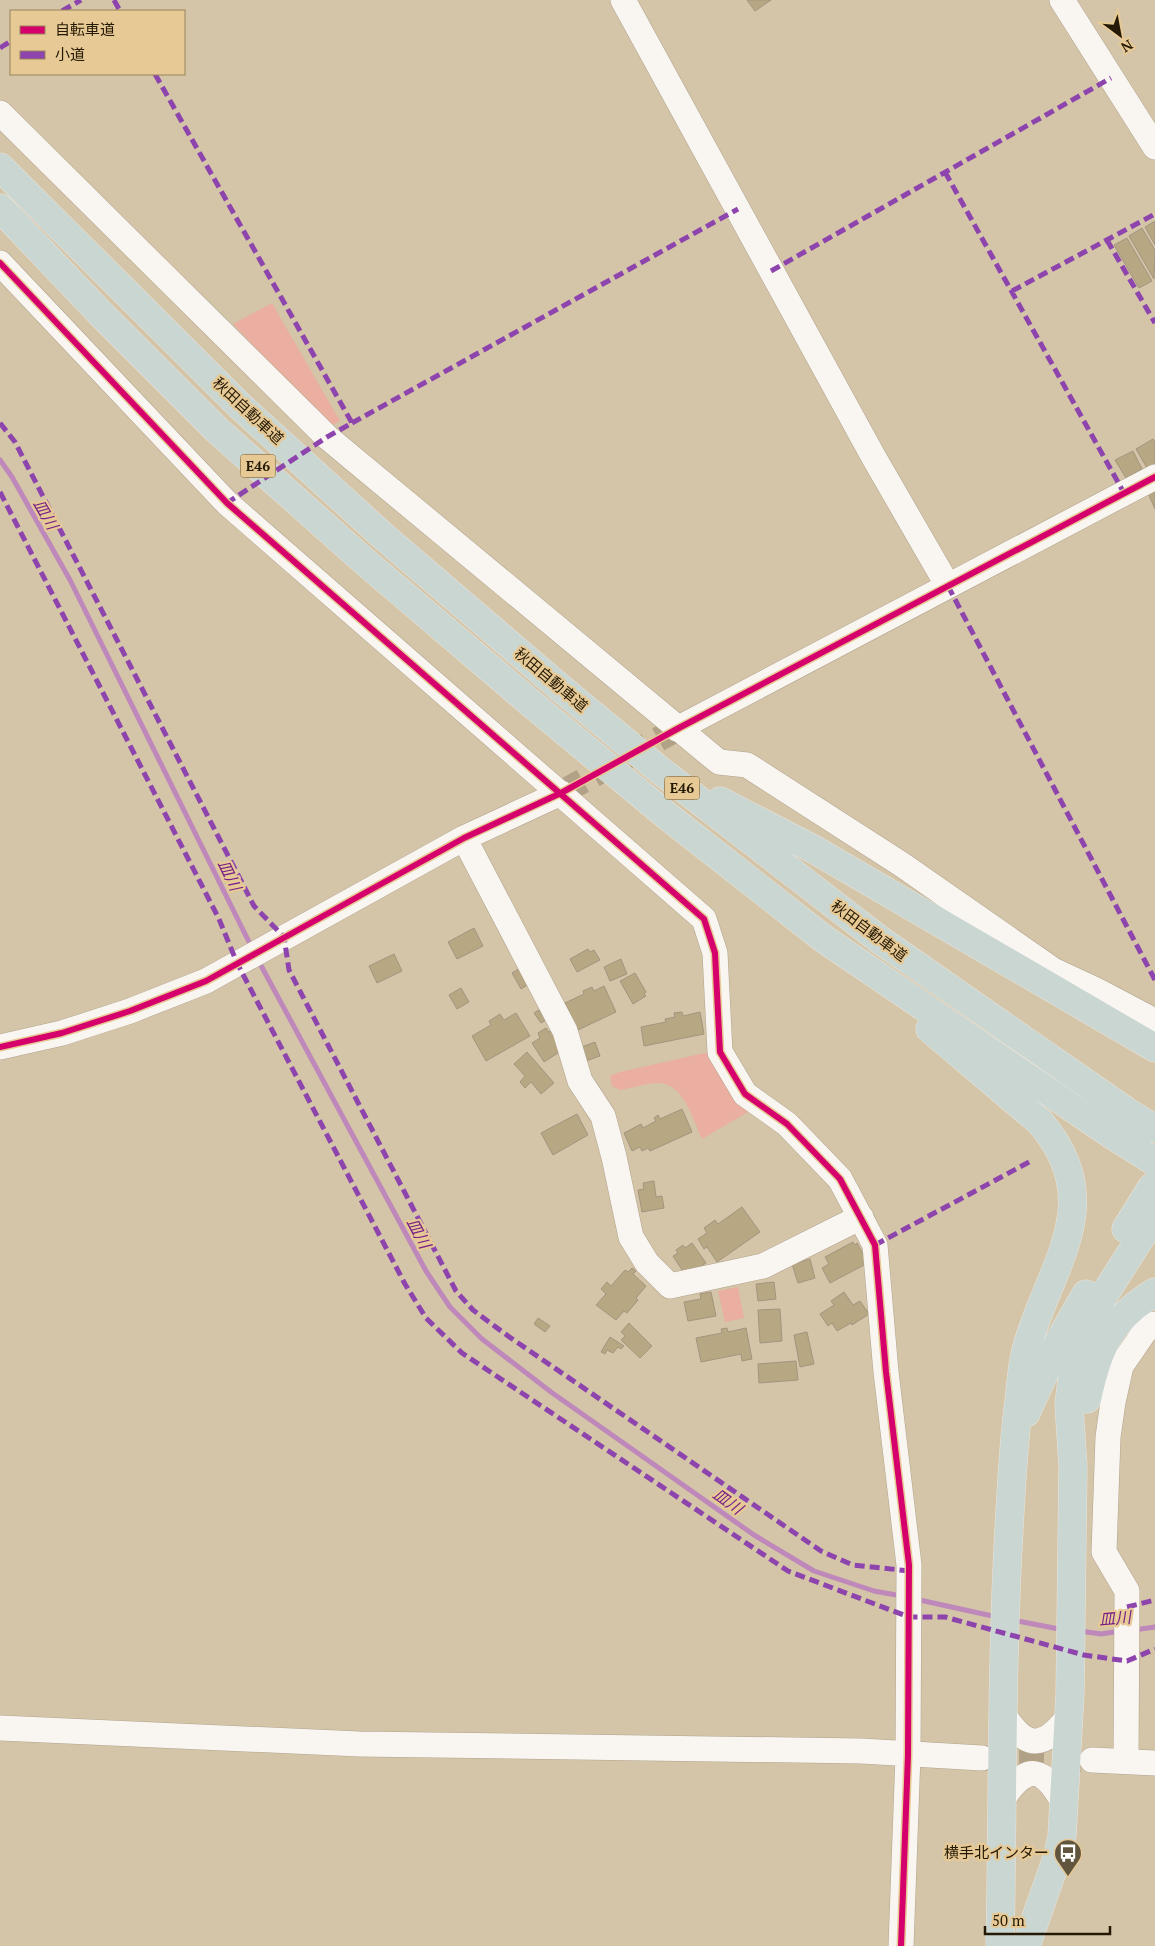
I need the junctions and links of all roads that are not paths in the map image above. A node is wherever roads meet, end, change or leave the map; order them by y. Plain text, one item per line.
1 (623, 0) edge
2 (1062, 0) edge
3 (0, 113) edge
4 (1155, 147) edge
5 (0, 167) edge
6 (0, 208) edge
7 (0, 263) edge
8 (1155, 477) edge
9 (948, 586) junction
10 (678, 729) junction
11 (657, 768) junction
12 (561, 792) junction
13 (464, 838) junction
14 (824, 939) junction
15 (1155, 1021) edge
16 (0, 1047) edge
17 (1155, 1048) edge
18 (1155, 1129) edge
19 (1153, 1174) edge
20 (1155, 1215) edge
21 (861, 1217) junction
22 (1155, 1292) edge
23 (1155, 1324) edge
24 (1014, 1440) junction
25 (1073, 1466) junction
26 (1004, 1715) junction
27 (1069, 1716) junction
28 (0, 1728) edge
29 (908, 1755) junction
30 (982, 1758) tunnel mouth
31 (1092, 1760) tunnel mouth
32 (1126, 1761) junction
33 (1155, 1762) edge
34 (1003, 1799) junction
35 (1064, 1804) junction
36 (901, 1946) edge
37 (1000, 1946) edge
38 (1026, 1946) edge

1 - 9 street
2 - 4 street
3 - 10 street
5 - 11 highway, 秋田自動車道 / E46
6 - 14 highway, 秋田自動車道 / E46
7 - 12 street
8 - 9 street
9 - 10 street
10 - 15 street
11 - 17 highway
11 - 18 highway, 秋田自動車道 / E46
12 - 13 street
12 - 21 street
13 - 16 street
13 - 21 street
14 - 19 highway, 秋田自動車道 / E46
14 - 24 highway
19 - 24 highway
20 - 25 highway
21 - 29 street
22 - 25 highway
23 - 32 street
24 - 26 highway
25 - 27 highway
26 - 27 street
26 - 34 highway
27 - 35 highway
28 - 29 street
29 - 30 street
29 - 36 street
31 - 32 street
32 - 33 street
34 - 35 street
34 - 37 highway
35 - 38 highway

